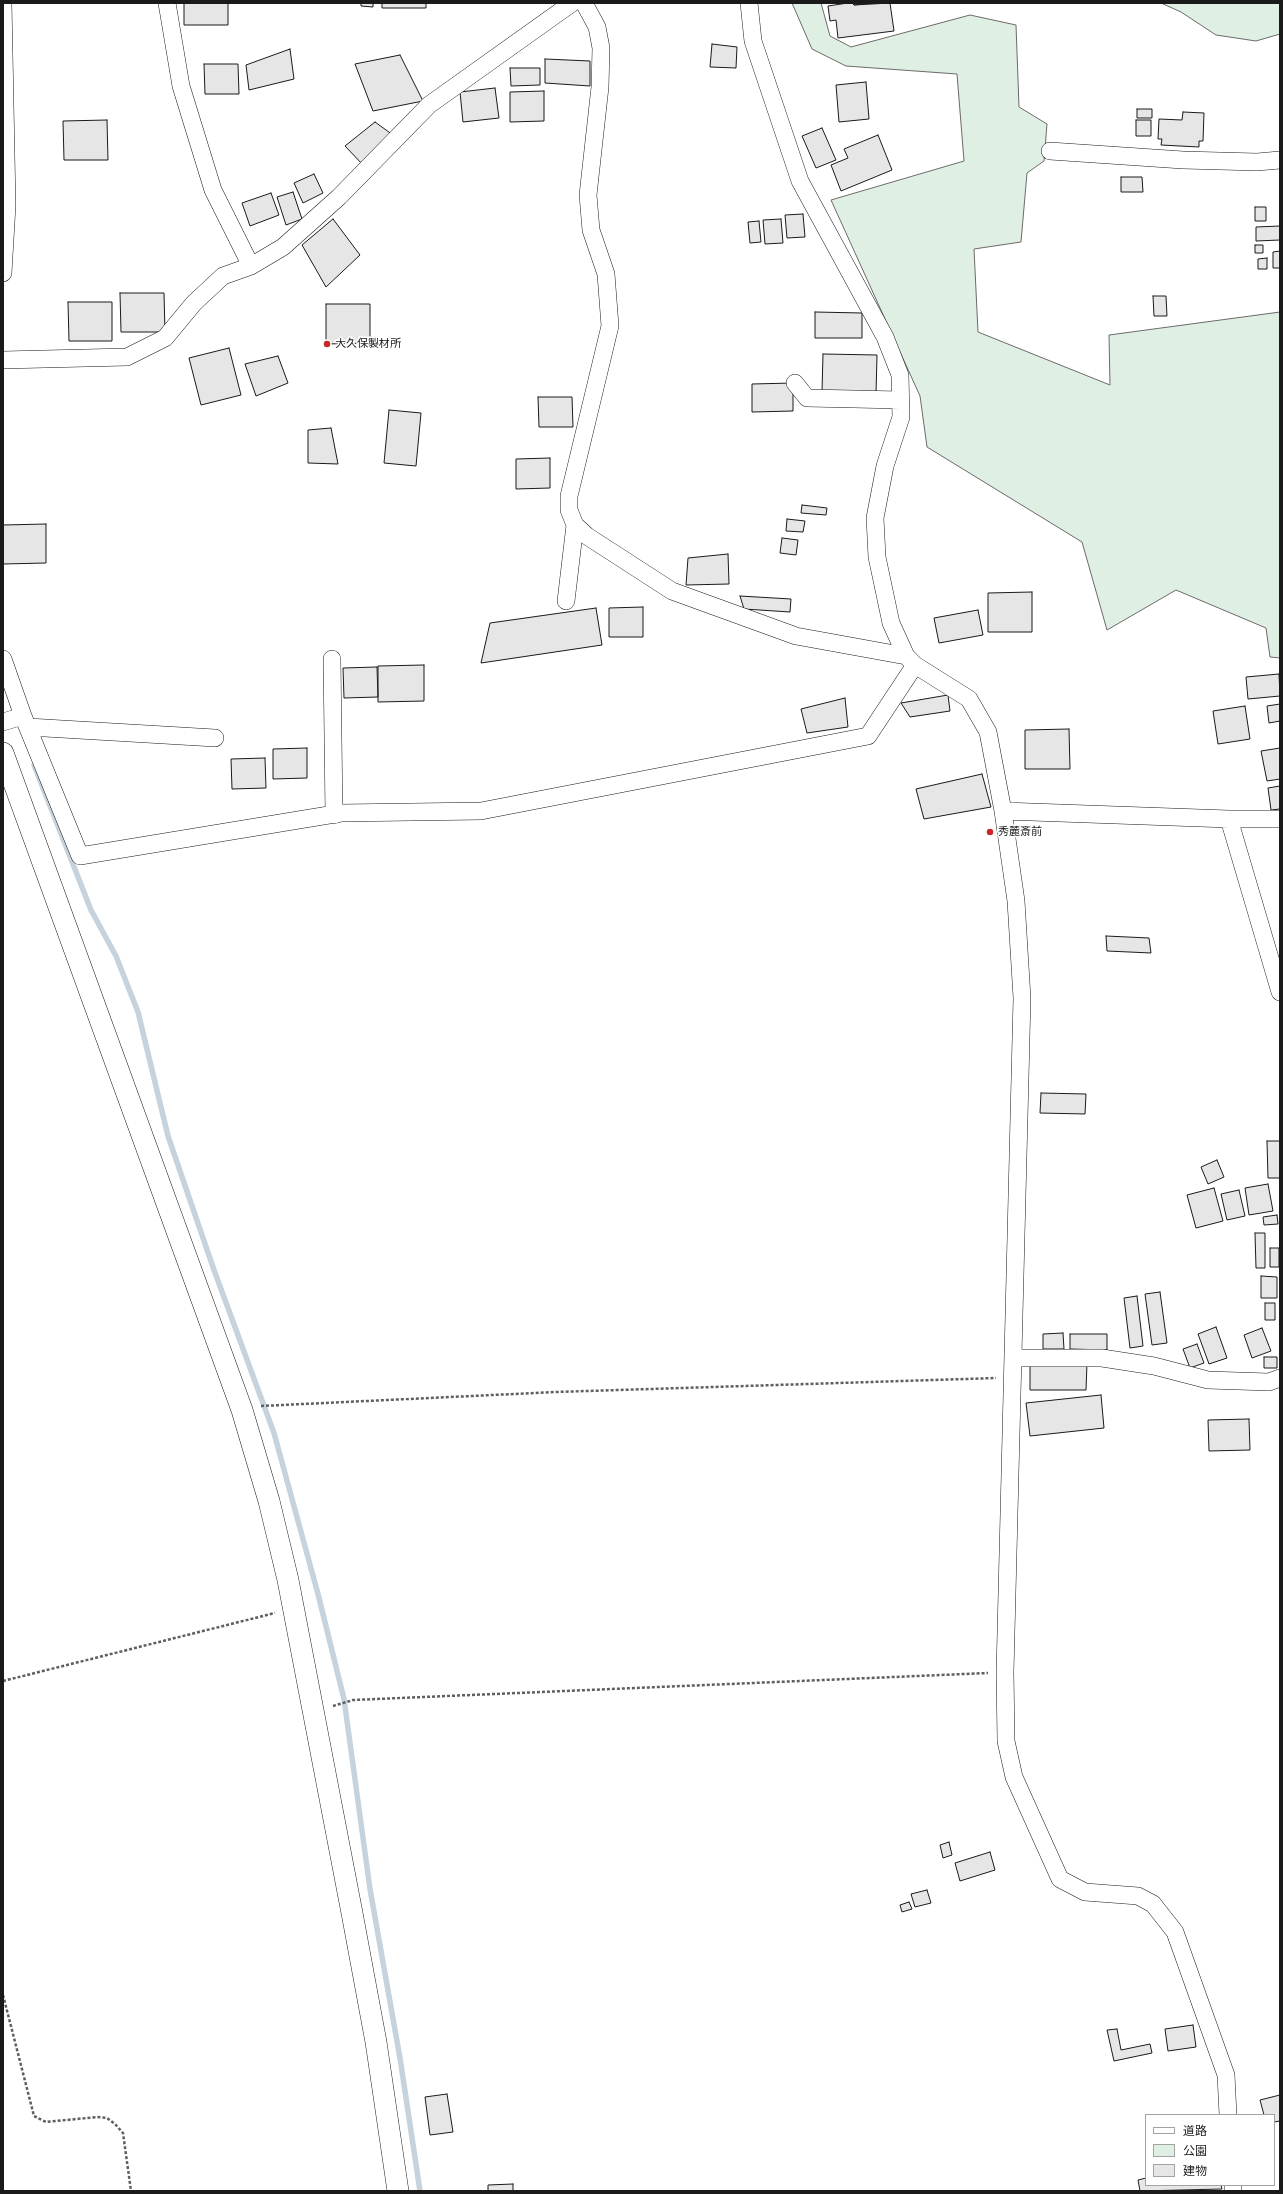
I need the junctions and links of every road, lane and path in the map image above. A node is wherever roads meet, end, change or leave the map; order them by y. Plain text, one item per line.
1 (3, 3) edge
2 (168, 3) edge
3 (572, 3) edge
4 (584, 3) edge
5 (749, 3) edge
6 (4, 98) edge
7 (1050, 152) dead end
8 (1280, 160) edge
9 (251, 266) junction
10 (3, 274) edge
11 (3, 360) edge
12 (795, 383) dead end
13 (900, 400) junction
14 (575, 525) junction
15 (566, 601) dead end
16 (3, 659) edge
17 (332, 659) dead end
18 (911, 660) junction
19 (16, 720) edge
20 (216, 738) dead end
21 (3, 753) edge
22 (334, 807) junction
23 (1003, 811) junction
24 (1280, 818) edge
25 (1229, 819) junction
26 (1280, 992) edge
27 (1014, 1358) junction
28 (1012, 1378) junction
29 (1280, 1378) edge
30 (267, 1405) dead end
31 (293, 1608) junction
32 (1005, 1672) junction
33 (3, 1681) edge
34 (335, 1706) dead end
35 (3, 1994) edge
36 (1228, 2114) edge
37 (130, 2191) edge
38 (398, 2191) edge

1 - 6 street
2 - 9 street
3 - 9 street
4 - 14 street
5 - 13 street
6 - 10 street
7 - 8 street
9 - 11 street
12 - 13 street
13 - 18 street
14 - 15 street
14 - 18 street
16 - 19 street
17 - 22 street
18 - 22 street
18 - 23 street
19 - 20 street
19 - 22 street
21 - 31 street
23 - 25 street
23 - 27 street
24 - 25 street
25 - 26 street
27 - 28 street
27 - 29 street
28 - 30 path
28 - 32 street
31 - 33 path
31 - 38 street
32 - 34 path
32 - 36 street
35 - 37 path

